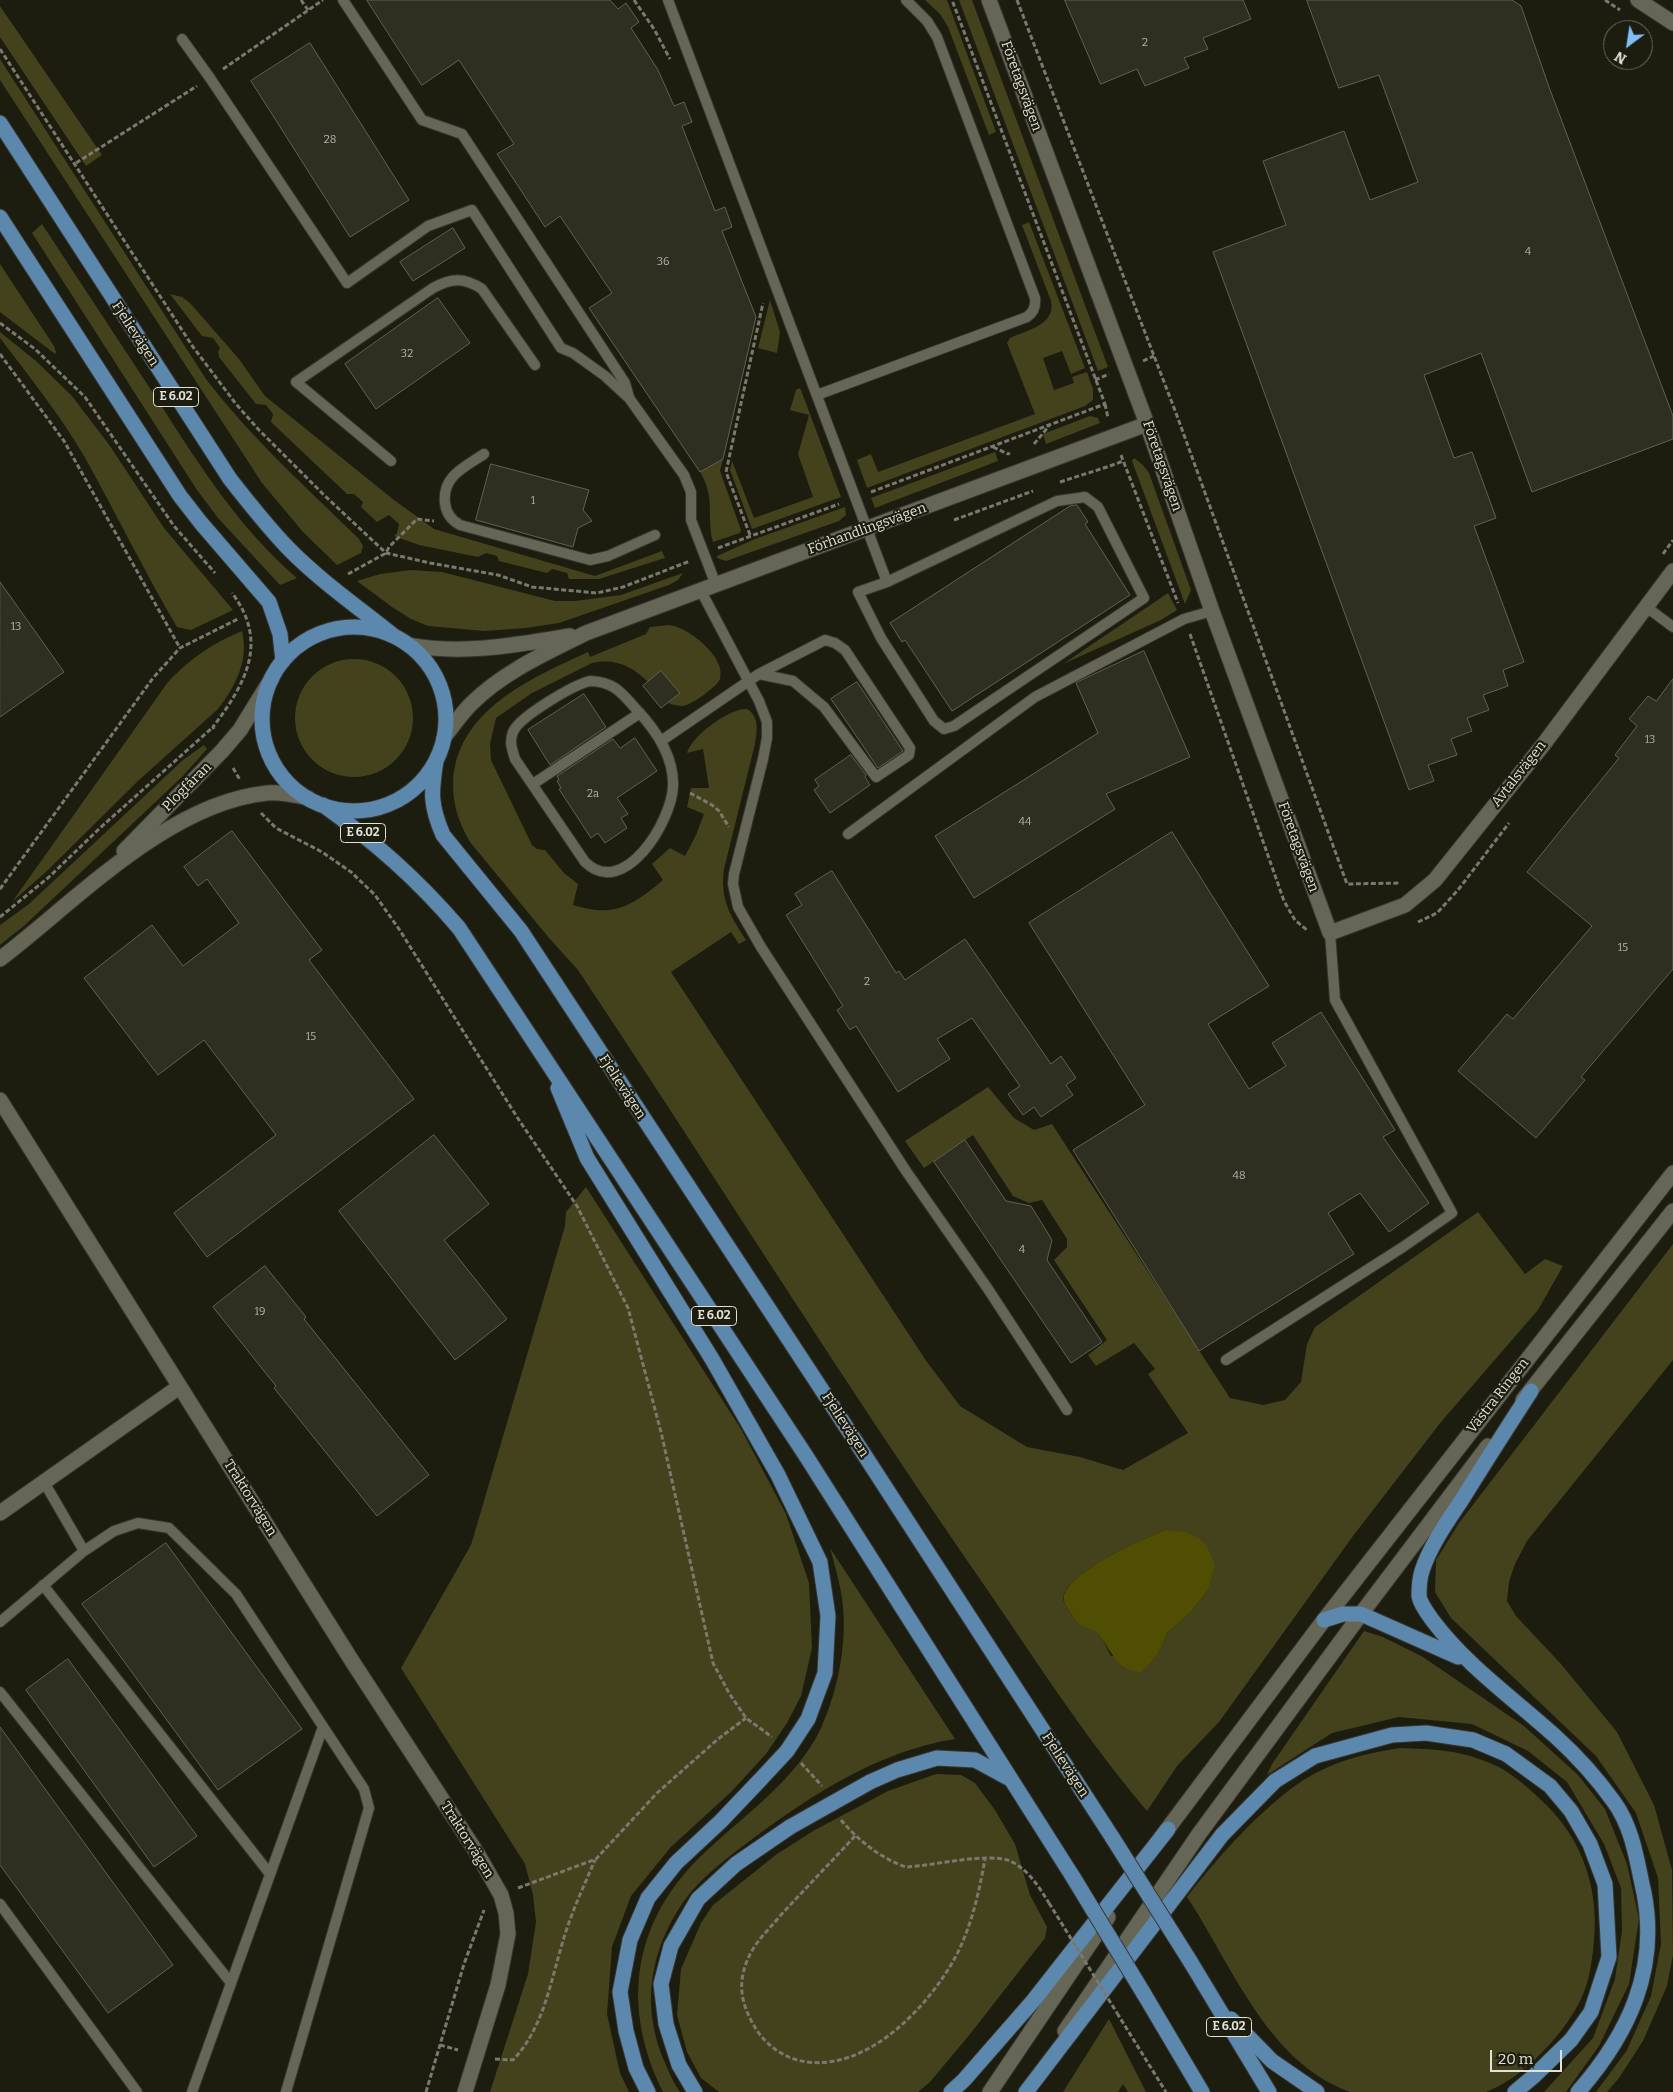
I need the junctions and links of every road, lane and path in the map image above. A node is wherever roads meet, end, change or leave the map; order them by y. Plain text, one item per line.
1 (301, 0) edge
2 (343, 0) edge
3 (634, 0) edge
4 (668, 0) edge
5 (906, 0) edge
6 (952, 0) edge
7 (989, 0) edge
8 (1017, 0) edge
9 (1638, 0) edge
10 (308, 10) dead end
11 (1673, 23) edge
12 (182, 39) dead end
13 (0, 49) edge
14 (671, 62) dead end
15 (0, 123) edge
16 (0, 217) edge
17 (762, 297) dead end
18 (0, 323) edge
19 (0, 354) edge
20 (535, 365) dead end
21 (817, 395) junction
22 (629, 398) junction
23 (1105, 404) junction
24 (1147, 424) junction
25 (1050, 425) junction
26 (1113, 436) junction
27 (1029, 446) dead end
28 (993, 447) junction
29 (1015, 451) dead end
30 (484, 454) dead end
31 (392, 461) dead end
32 (1123, 461) junction
33 (1055, 483) dead end
34 (1036, 490) dead end
35 (856, 498) junction
36 (450, 517) junction
37 (953, 520) dead end
38 (868, 528) junction
39 (750, 535) junction
40 (656, 536) dead end
41 (1673, 540) edge
42 (386, 553) junction
43 (703, 555) junction
44 (1661, 555) dead end
45 (1673, 571) edge
46 (215, 573) dead end
47 (348, 574) dead end
48 (887, 582) junction
49 (716, 585) junction
50 (229, 589) dead end
51 (701, 591) junction
52 (1645, 606) junction
53 (1212, 611) junction
54 (238, 619) dead end
55 (1184, 619) junction
56 (1673, 627) edge
57 (586, 634) junction
58 (394, 636) junction
59 (409, 645) junction
60 (180, 648) junction
61 (283, 661) junction
62 (759, 674) junction
63 (272, 678) junction
64 (749, 681) junction
65 (640, 713) junction
66 (213, 727) junction
67 (444, 737) junction
68 (661, 741) junction
69 (222, 752) junction
70 (436, 761) junction
71 (533, 784) junction
72 (673, 786) junction
73 (250, 796) junction
74 (308, 798) junction
75 (323, 805) junction
76 (743, 834) junction
77 (848, 834) dead end
78 (1404, 882) dead end
79 (90, 886) junction
80 (0, 889) edge
81 (0, 917) edge
82 (1330, 933) junction
83 (0, 959) edge
84 (542, 1052) junction
85 (0, 1100) edge
86 (1673, 1173) edge
87 (1673, 1211) edge
88 (1226, 1360) dead end
89 (179, 1387) junction
90 (1531, 1391) junction
91 (1067, 1410) dead end
92 (44, 1482) junction
93 (0, 1513) edge
94 (84, 1551) junction
95 (43, 1586) junction
96 (1361, 1614) junction
97 (1324, 1620) junction
98 (0, 1622) edge
99 (1468, 1662) junction
100 (0, 1692) edge
101 (746, 1718) junction
102 (323, 1727) junction
103 (778, 1743) dead end
104 (796, 1759) dead end
105 (1011, 1780) junction
106 (826, 1794) dead end
107 (839, 1818) dead end
108 (1168, 1828) junction
109 (855, 1836) junction
110 (985, 1858) junction
111 (596, 1859) junction
112 (270, 1874) junction
113 (501, 1895) junction
114 (0, 1904) edge
115 (231, 1983) junction
116 (1212, 1998) junction
117 (440, 2045) junction
118 (475, 2056) junction
119 (137, 2092) edge
120 (192, 2092) edge
121 (286, 2092) edge
122 (426, 2092) edge
123 (465, 2092) edge
124 (648, 2092) edge
125 (696, 2092) edge
126 (951, 2092) edge
127 (990, 2092) edge
128 (1024, 2092) edge
129 (1166, 2092) edge
130 (1202, 2092) edge
131 (1269, 2092) edge
132 (1317, 2092) edge
133 (1515, 2092) edge
134 (1578, 2092) edge

1 - 10 path
2 - 22 lane
3 - 14 path
4 - 21 lane
5 - 21 lane
6 - 23 path
7 - 24 street, Företagsvägen
8 - 78 path
9 - 11 street
12 - 22 lane
13 - 42 path
15 - 58 main road, Fjelievägen / E 6.02
16 - 61 main road
17 - 39 path
18 - 46 path
19 - 60 path
20 - 31 lane
21 - 35 lane
22 - 43 lane
23 - 25 path
23 - 26 path
24 - 26 street, Förhandlingsvägen
24 - 53 street, Företagsvägen
25 - 27 path
25 - 28 path
26 - 32 path
26 - 38 street, Förhandlingsvägen
28 - 29 path
28 - 35 path
30 - 36 lane
32 - 33 path
32 - 55 path
34 - 37 path
35 - 38 lane
35 - 39 path
36 - 40 lane
36 - 42 path
38 - 48 lane
38 - 49 street, Förhandlingsvägen
39 - 43 path
41 - 44 path
42 - 43 path
42 - 47 path
43 - 49 lane
45 - 52 street, Avtalsvägen
48 - 48 lane
49 - 51 street, Förhandlingsvägen
50 - 66 path
51 - 57 street, Förhandlingsvägen
51 - 64 lane
52 - 56 lane
52 - 82 street, Avtalsvägen
53 - 55 lane
53 - 82 street, Företagsvägen
54 - 60 path
55 - 77 lane
55 - 82 path
57 - 59 street, Förhandlingsvägen
57 - 67 street, Förhandlingsvägen
58 - 59 main road, Fjelievägen
58 - 61 main road, Fjelievägen
59 - 67 main road, Fjelievägen
60 - 80 path
61 - 63 main road, Fjelievägen
62 - 62 lane
62 - 64 lane
63 - 69 street, Plogfåran
63 - 74 main road, Fjelievägen
64 - 68 lane
64 - 76 lane
65 - 68 lane
65 - 71 lane
65 - 71 lane
66 - 69 path
66 - 81 path
67 - 70 main road, Fjelievägen
68 - 72 lane
69 - 73 path
69 - 79 street, Plogfåran
70 - 75 main road, Fjelievägen
70 - 116 main road, Fjelievägen / E 6.02, bridge
71 - 72 lane
72 - 76 path
73 - 74 street, Plogfåran
73 - 79 street, Plogfåran
73 - 101 path
74 - 75 main road, Fjelievägen
75 - 84 main road, Fjelievägen / E 6.02
76 - 91 lane
79 - 83 street, Plogfåran
82 - 88 lane
84 - 105 main road, Fjelievägen / E 6.02
84 - 124 main road, bridge
85 - 89 street, Traktorvägen
86 - 97 street, Västra Ringen
87 - 90 street, Västra Ringen
89 - 92 street
89 - 113 street, Traktorvägen
90 - 96 street, Västra Ringen
90 - 99 main road
92 - 93 street
92 - 94 lane
94 - 95 lane
94 - 102 lane
95 - 98 lane
95 - 112 lane
96 - 97 main road
96 - 99 main road
96 - 128 street, Västra Ringen
97 - 108 street, Västra Ringen
99 - 134 main road
100 - 115 lane
101 - 103 path
101 - 111 path
102 - 112 lane
102 - 121 lane
104 - 106 path
105 - 125 main road, bridge
105 - 130 main road, Fjelievägen / E 6.02, bridge
107 - 109 path
108 - 126 main road
108 - 127 street, Västra Ringen
109 - 110 path
109 - 110 path
110 - 129 path, bridge
111 - 113 path
111 - 118 path
112 - 115 lane
113 - 117 path
113 - 118 street, Traktorvägen
114 - 119 lane
115 - 120 lane
116 - 131 main road, Fjelievägen / E 6.02
116 - 132 main road
117 - 118 path
117 - 122 path
118 - 123 street, Traktorvägen
128 - 133 main road

